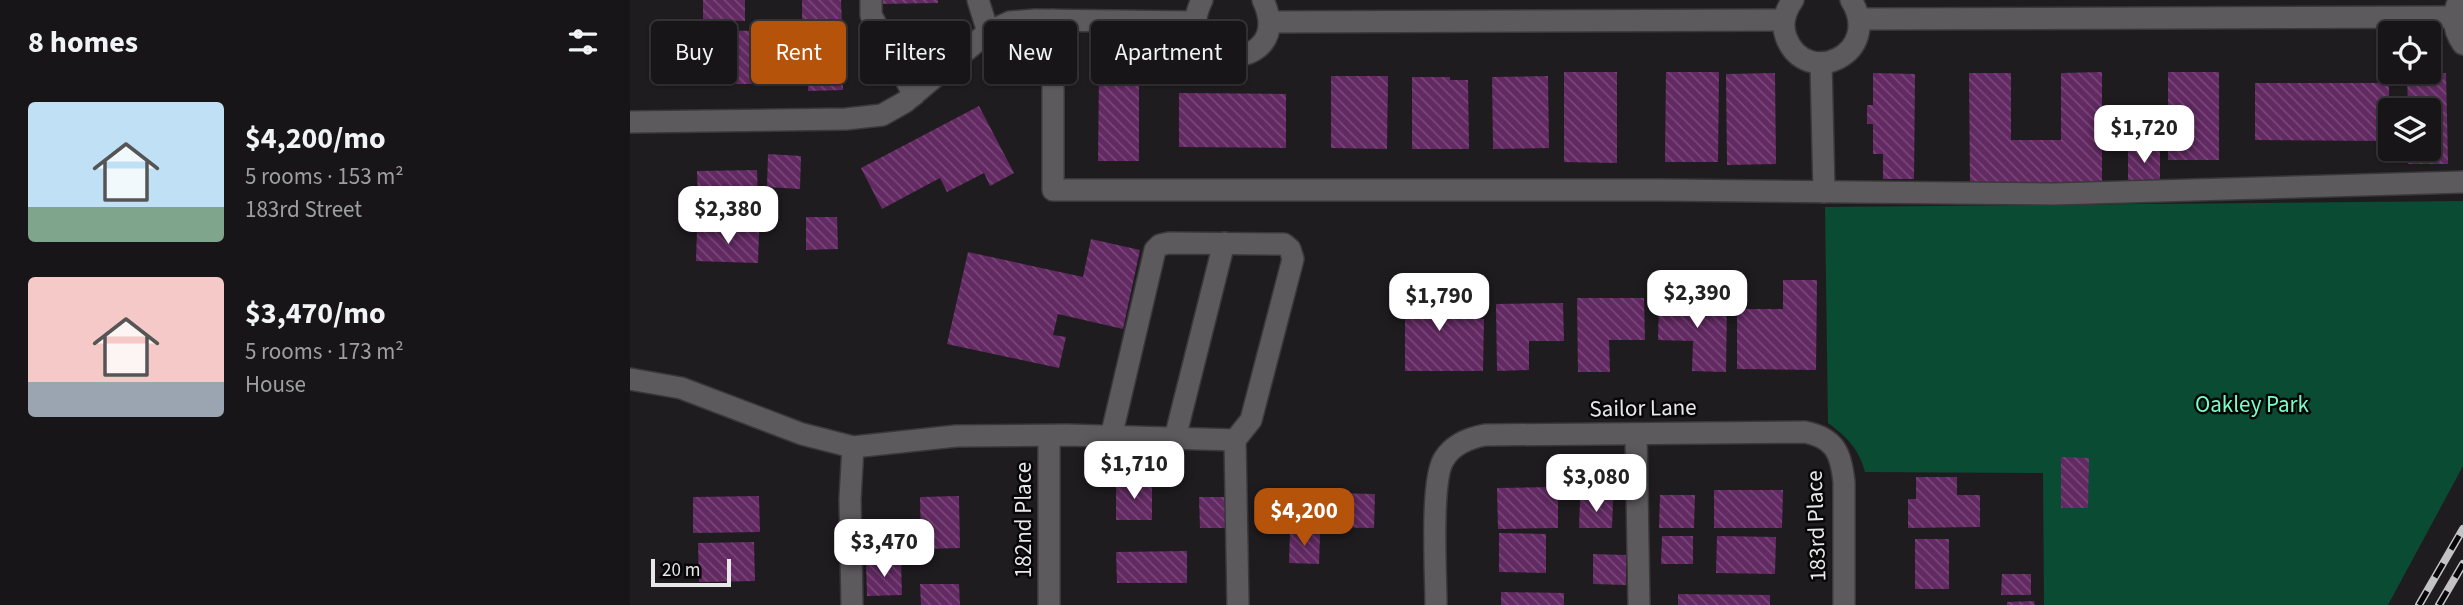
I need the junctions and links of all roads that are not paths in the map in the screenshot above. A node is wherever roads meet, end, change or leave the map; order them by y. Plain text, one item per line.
1 (871, 0) edge
2 (978, 0) edge
3 (1202, 0) edge
4 (1263, 0) edge
5 (1793, 0) edge
6 (2457, 8) edge
7 (1856, 10) edge
8 (1053, 20) junction
9 (1784, 20) junction
10 (985, 21) edge
11 (1032, 21) edge
12 (1124, 21) edge
13 (1196, 21) edge
14 (1270, 22) junction
15 (984, 35) edge
16 (2463, 44) edge
17 (1246, 55) edge
18 (1821, 63) junction
19 (914, 95) junction
20 (630, 122) edge
21 (2463, 182) edge
22 (1824, 192) junction
23 (1224, 243) junction
24 (630, 379) edge
25 (1636, 434) junction
26 (1049, 436) junction
27 (1111, 437) junction
28 (1175, 438) junction
29 (1235, 440) junction
30 (1834, 446) joint
31 (853, 447) junction
32 (852, 605) edge
33 (1049, 605) edge
34 (1238, 605) edge
35 (1436, 605) edge
36 (1639, 605) edge
37 (1844, 605) edge

1 - 19 street
2 - 10 street
3 - 13 street
4 - 14 street
5 - 9 street
6 - 7 street
6 - 16 street
7 - 18 street
8 - 11 street
8 - 12 street
8 - 22 street
9 - 14 street
9 - 18 street
14 - 17 street
15 - 19 street
18 - 22 street
19 - 20 street
21 - 22 street
23 - 27 street
23 - 28 street
23 - 29 street
24 - 31 street
25 - 30 street, Sailor Lane
25 - 35 street, Sailor Lane
25 - 36 street
26 - 27 street
26 - 31 street
26 - 33 street, 182nd Place
27 - 28 street
28 - 29 street
29 - 34 street
30 - 37 street, 183rd Place
31 - 32 street

